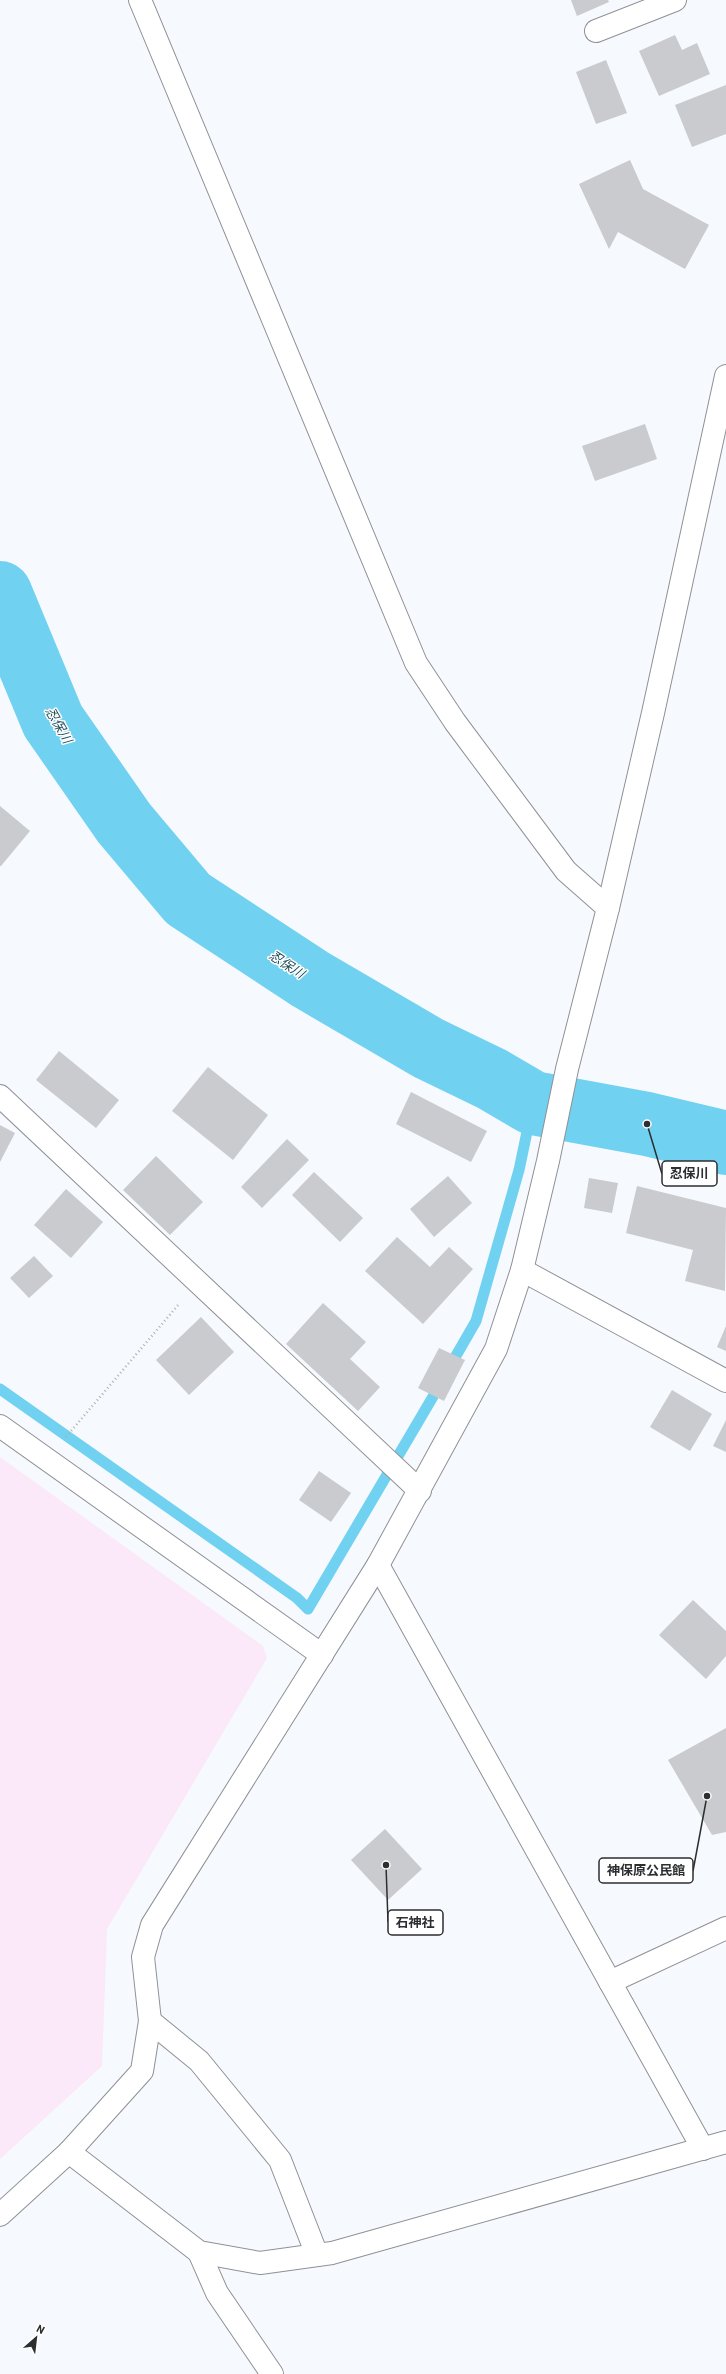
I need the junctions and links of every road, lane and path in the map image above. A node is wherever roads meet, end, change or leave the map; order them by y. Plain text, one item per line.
1 (140, 0) edge
2 (675, 0) edge
3 (596, 31) dead end
4 (726, 376) edge
5 (608, 908) junction
6 (0, 1096) edge
7 (522, 1270) junction
8 (198, 1282) junction
9 (726, 1381) edge
10 (0, 1426) edge
11 (70, 1432) dead end
12 (420, 1491) junction
13 (378, 1565) junction
14 (322, 1655) junction
15 (726, 1928) edge
16 (610, 1982) junction
17 (150, 2021) junction
18 (726, 2142) edge
19 (703, 2149) junction
20 (69, 2152) junction
21 (0, 2215) edge
22 (200, 2252) junction
23 (317, 2255) junction
24 (272, 2374) edge

1 - 5 street
2 - 3 street
4 - 5 street
5 - 7 street
6 - 8 street
7 - 9 street
7 - 12 street
8 - 11 path
8 - 12 street
10 - 14 street
12 - 13 street
13 - 14 street
13 - 16 street
14 - 17 street
15 - 16 street
16 - 19 street
17 - 20 street
17 - 23 street
18 - 19 street
19 - 23 street
20 - 21 street
20 - 22 street
22 - 23 street
22 - 24 street

